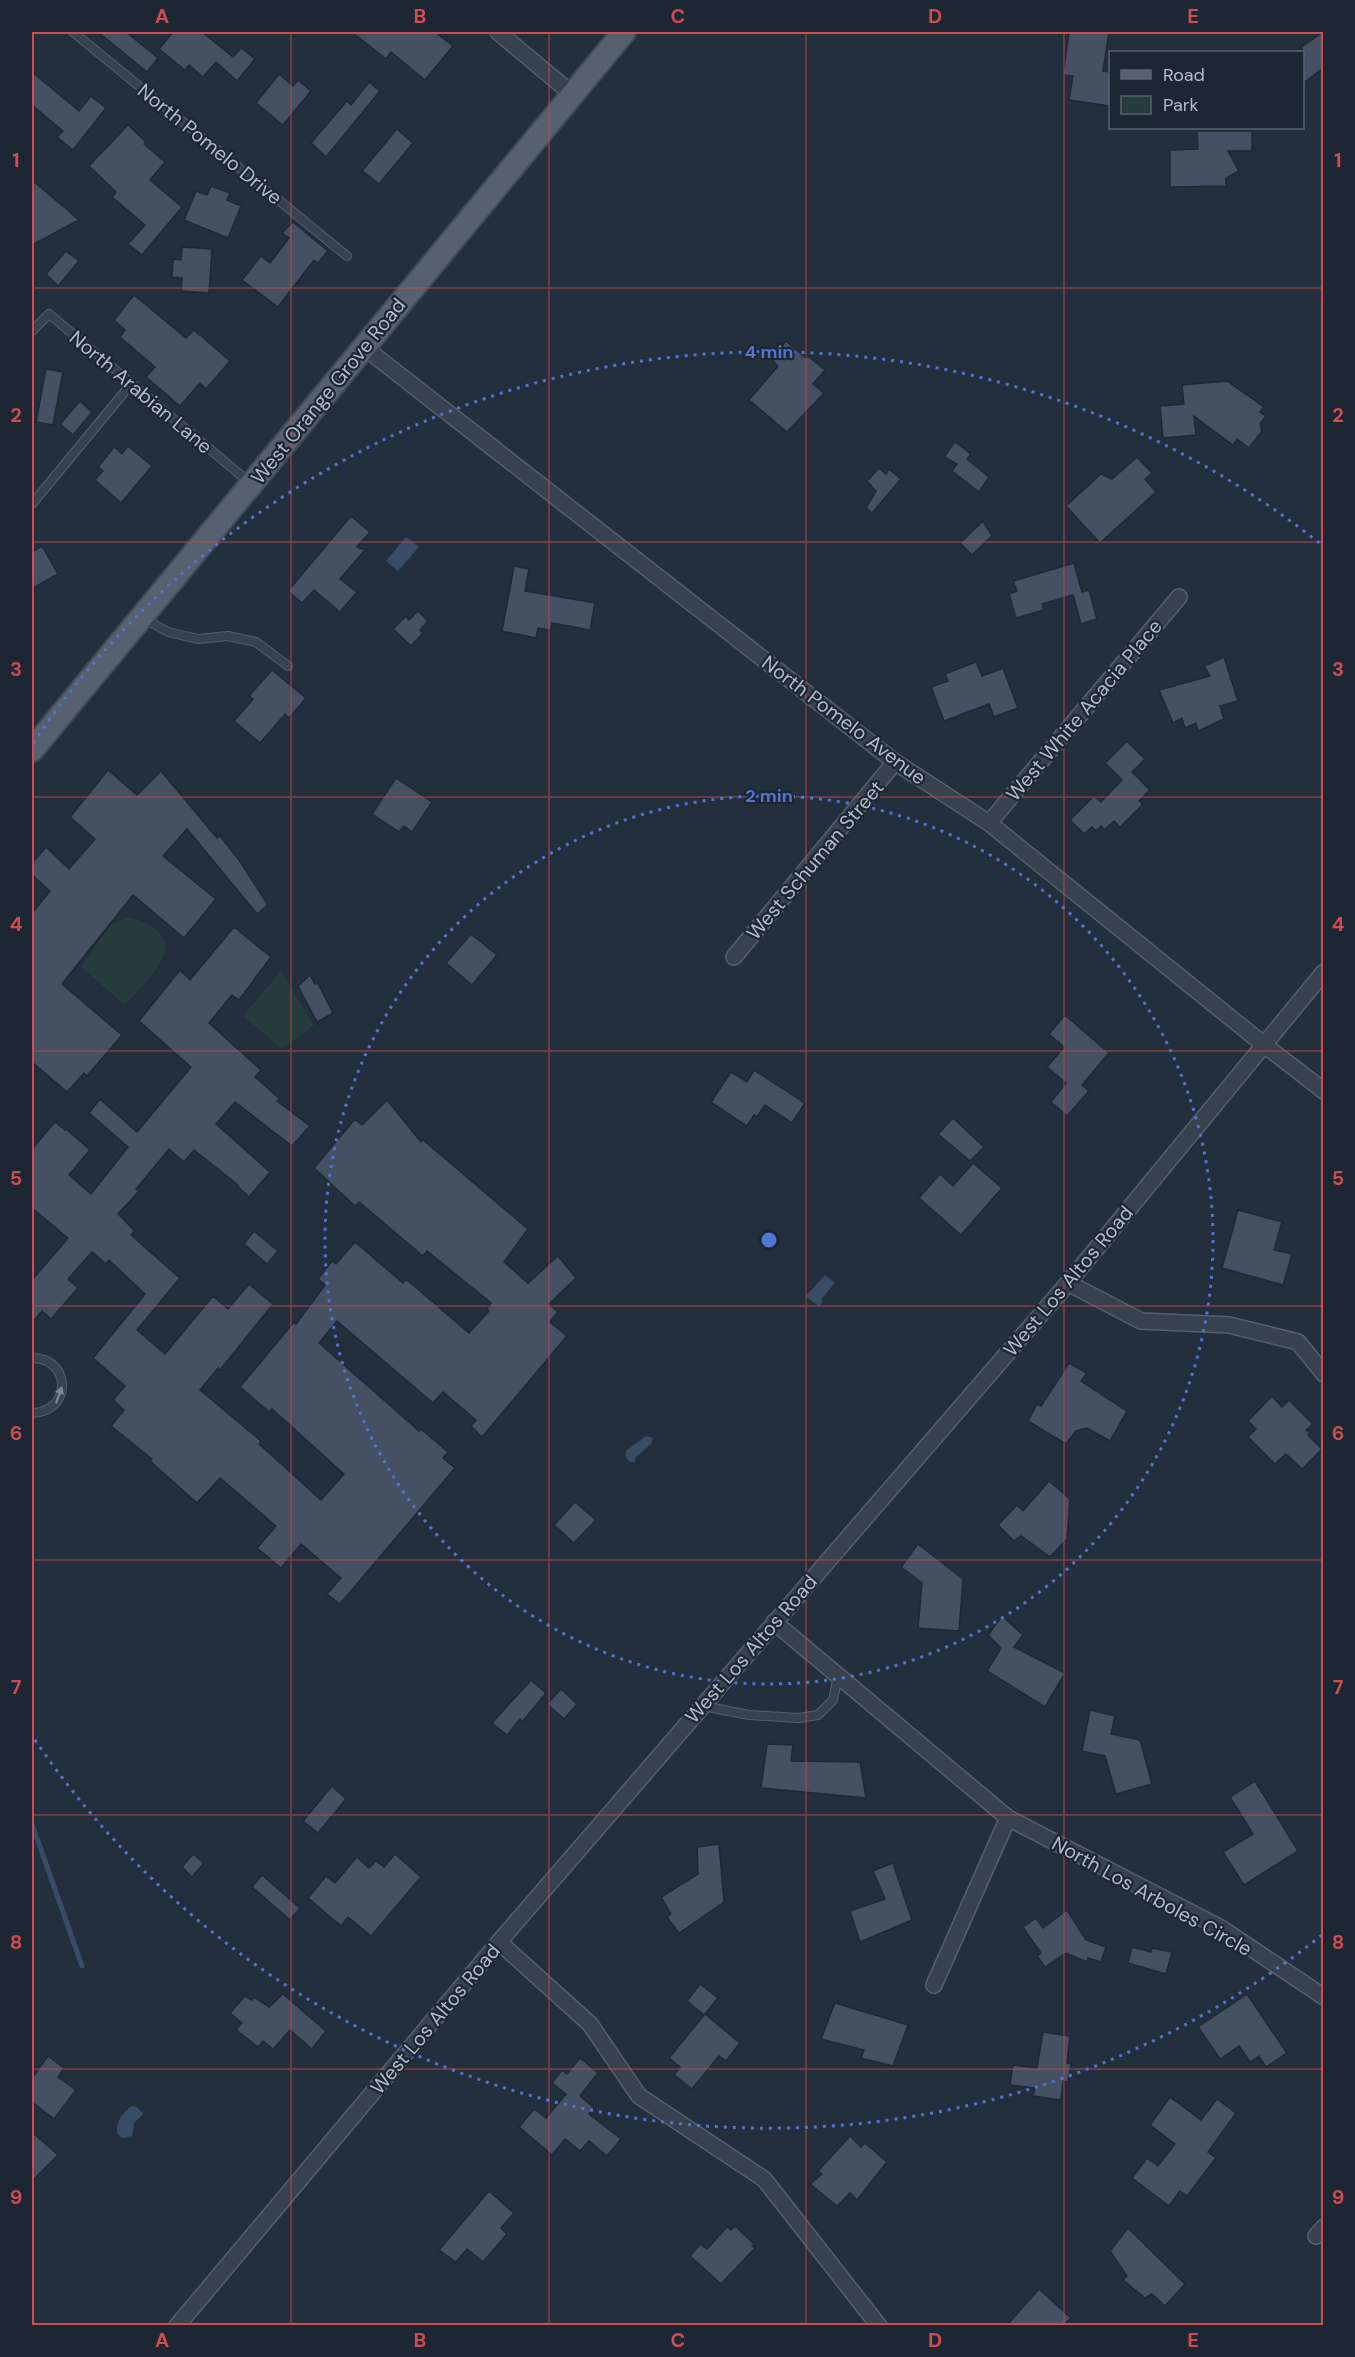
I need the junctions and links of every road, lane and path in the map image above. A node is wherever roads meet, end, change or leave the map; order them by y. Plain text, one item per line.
1 (73, 32) edge
2 (498, 32) edge
3 (624, 32) edge
4 (571, 93) junction
5 (347, 256) dead end
6 (32, 331) edge
7 (365, 348) junction
8 (131, 384) junction
9 (252, 484) junction
10 (32, 504) edge
11 (1179, 597) dead end
12 (142, 617) junction
13 (288, 666) dead end
14 (32, 750) edge
15 (895, 762) junction
16 (989, 823) junction
17 (734, 957) dead end
18 (1323, 972) edge
19 (1263, 1044) junction
20 (1323, 1091) edge
21 (1068, 1283) junction
22 (32, 1358) edge
23 (1323, 1374) edge
24 (32, 1413) edge
25 (774, 1622) junction
26 (838, 1676) junction
27 (703, 1706) junction
28 (1008, 1818) junction
29 (500, 1942) junction
30 (934, 1985) dead end
31 (1323, 1997) edge
32 (177, 2325) edge
33 (879, 2325) edge

1 - 5 lane, North Pomelo Drive
2 - 4 street
3 - 4 main road, West Orange Grove Road
4 - 7 main road, West Orange Grove Road
6 - 8 lane, North Arabian Lane
7 - 9 main road, West Orange Grove Road
7 - 15 street, North Pomelo Avenue
8 - 9 lane, North Arabian Lane
8 - 10 lane
9 - 12 main road, West Orange Grove Road
11 - 16 street, West White Acacia Place
12 - 13 lane
12 - 14 main road, West Orange Grove Road
15 - 16 street, North Pomelo Avenue
15 - 17 street, West Schuman Street
16 - 19 street, North Pomelo Avenue
18 - 19 street, West Los Altos Road
19 - 20 street, North Pomelo Avenue
19 - 21 street, West Los Altos Road
21 - 23 street
21 - 25 street, West Los Altos Road
24 -> 22 lane
25 - 26 street, North Los Arboles Circle
25 - 27 street, West Los Altos Road
26 - 27 lane
26 - 28 street, North Los Arboles Circle
27 - 29 street, West Los Altos Road
28 - 30 street
28 - 31 street, North Los Arboles Circle
29 - 32 street, West Los Altos Road
29 - 33 street

